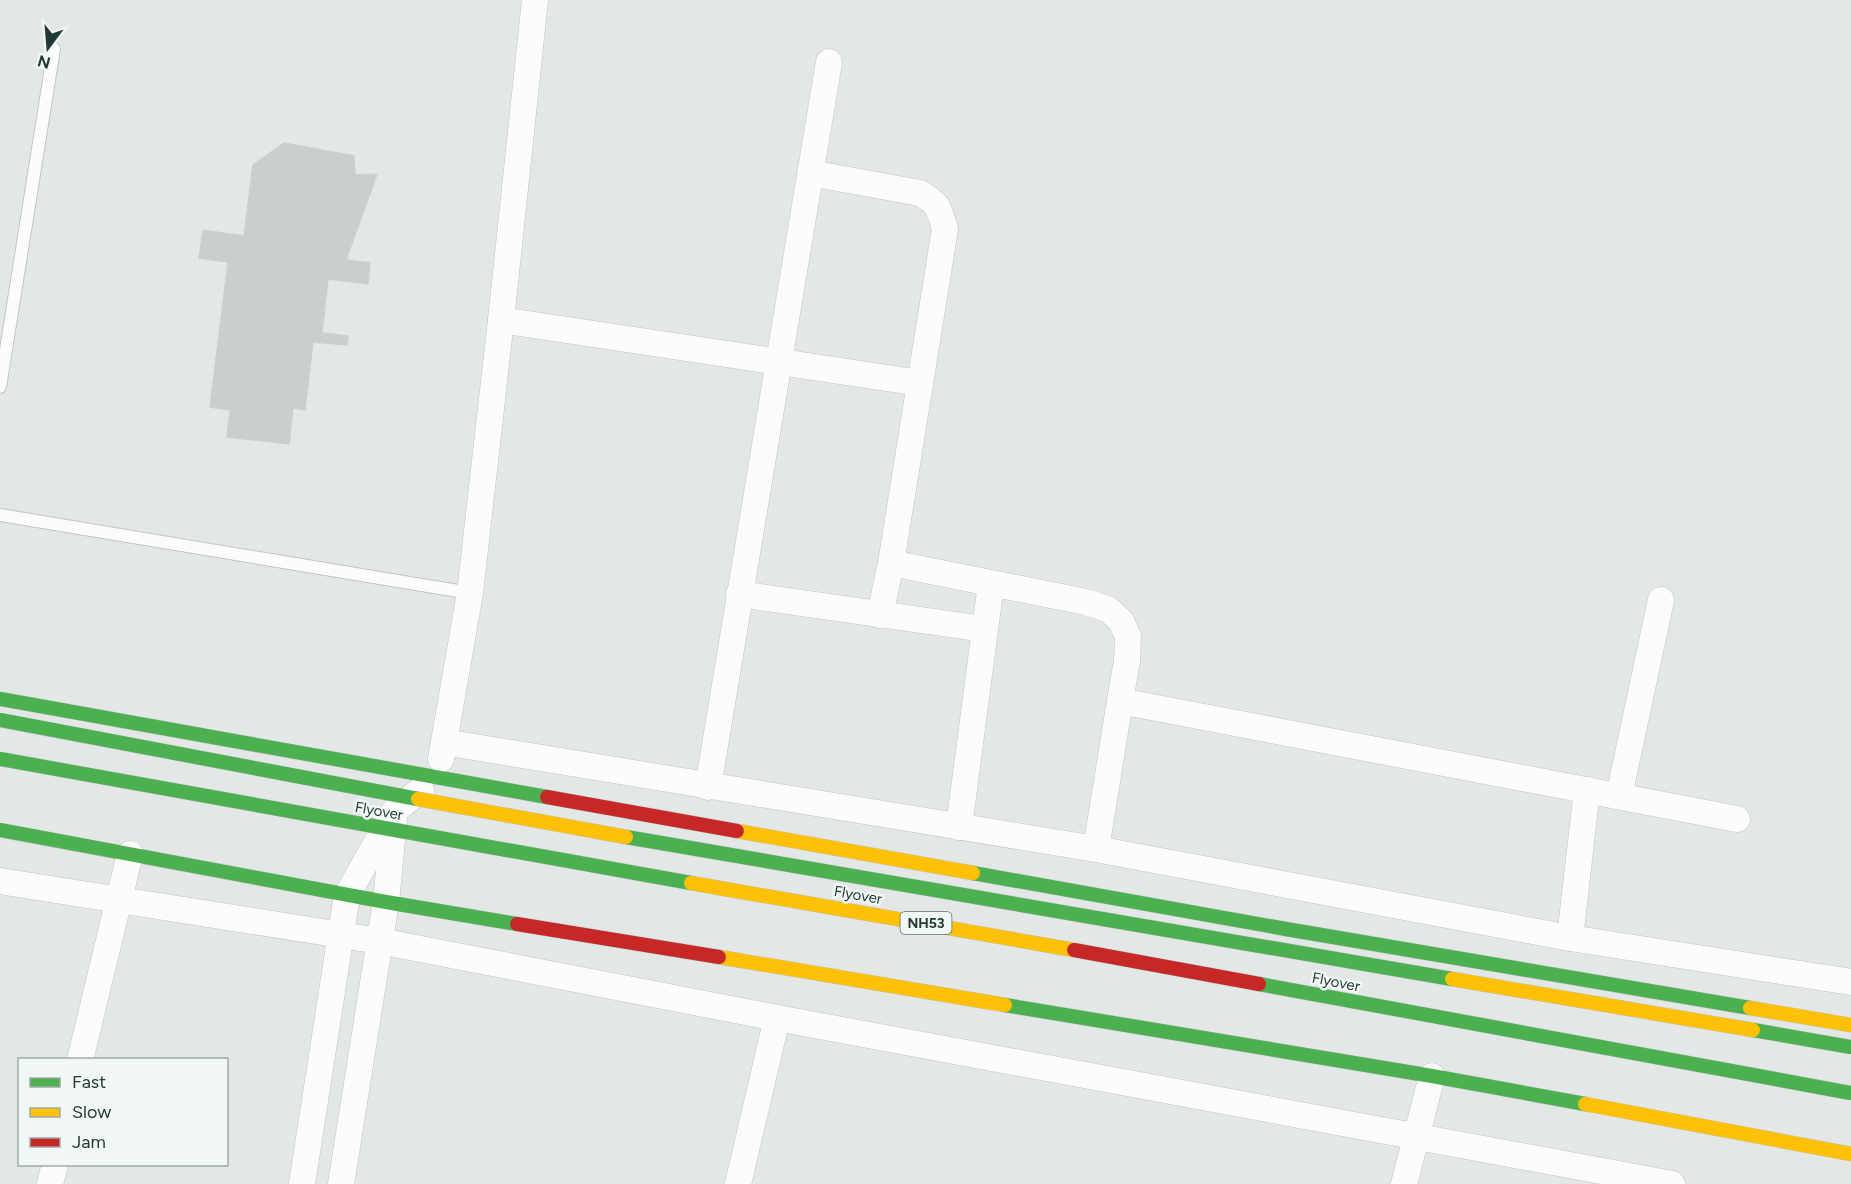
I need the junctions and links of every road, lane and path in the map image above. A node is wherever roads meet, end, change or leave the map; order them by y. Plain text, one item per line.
1 (535, 0) edge
2 (54, 49) dead end
3 (829, 62) dead end
4 (810, 174) junction
5 (501, 320) junction
6 (778, 363) junction
7 (1, 379) edge
8 (920, 383) junction
9 (0, 515) edge
10 (891, 563) junction
11 (991, 584) junction
12 (470, 593) junction
13 (739, 594) junction
14 (1661, 600) dead end
15 (880, 615) junction
16 (984, 629) junction
17 (0, 699) edge
18 (1120, 701) junction
19 (0, 720) edge
20 (444, 742) junction
21 (0, 759) edge
22 (438, 777) junction
23 (708, 787) junction
24 (1587, 790) junction
25 (1619, 796) junction
26 (395, 810) junction
27 (1737, 819) dead end
28 (959, 827) junction
29 (0, 830) edge
30 (1096, 849) junction
31 (130, 854) junction
32 (0, 881) edge
33 (347, 895) junction
34 (119, 900) junction
35 (386, 902) junction
36 (340, 934) junction
37 (1570, 938) junction
38 (379, 941) junction
39 (1851, 982) edge
40 (777, 1018) junction
41 (1851, 1025) edge
42 (1851, 1047) edge
43 (80, 1058) edge
44 (1432, 1076) junction
45 (1851, 1093) edge
46 (1417, 1136) junction
47 (1851, 1154) edge
48 (54, 1166) edge
49 (50, 1184) edge
50 (302, 1184) edge
51 (341, 1184) edge
52 (738, 1184) edge
53 (1404, 1184) edge
54 (1672, 1184) edge

1 - 5 street
2 - 7 lane
3 - 4 street
4 - 6 street
4 - 8 street
5 - 6 street
5 - 12 street
6 - 8 street
6 - 13 street
8 - 10 street
9 - 12 lane
10 - 11 street
10 - 15 street
11 - 16 street
11 - 18 street
12 - 20 street
13 - 15 street
13 - 23 street
14 - 25 street
15 - 16 street
16 - 28 street
17 - 22 main road
18 - 24 street
18 - 30 street
19 - 42 main road, Flyover / NH53, bridge
20 - 22 street
20 - 23 street
21 - 45 main road, Flyover / NH53, bridge
22 - 26 street
22 - 41 main road
23 - 28 street
24 - 25 street
24 - 37 street
25 - 27 street
26 - 33 street
26 - 35 street
28 - 30 street
29 - 31 main road
30 - 37 street
31 - 33 main road
31 - 34 street
32 - 34 street
33 - 35 main road
33 - 36 street
34 - 36 street
34 - 43 street
35 - 38 street
35 - 44 main road
36 - 38 street
36 - 50 street
37 - 39 street
38 - 40 street
38 - 51 street
40 - 46 street
40 - 52 street
44 - 46 street
44 - 47 main road
46 - 53 street
46 - 54 street
48 - 49 street

